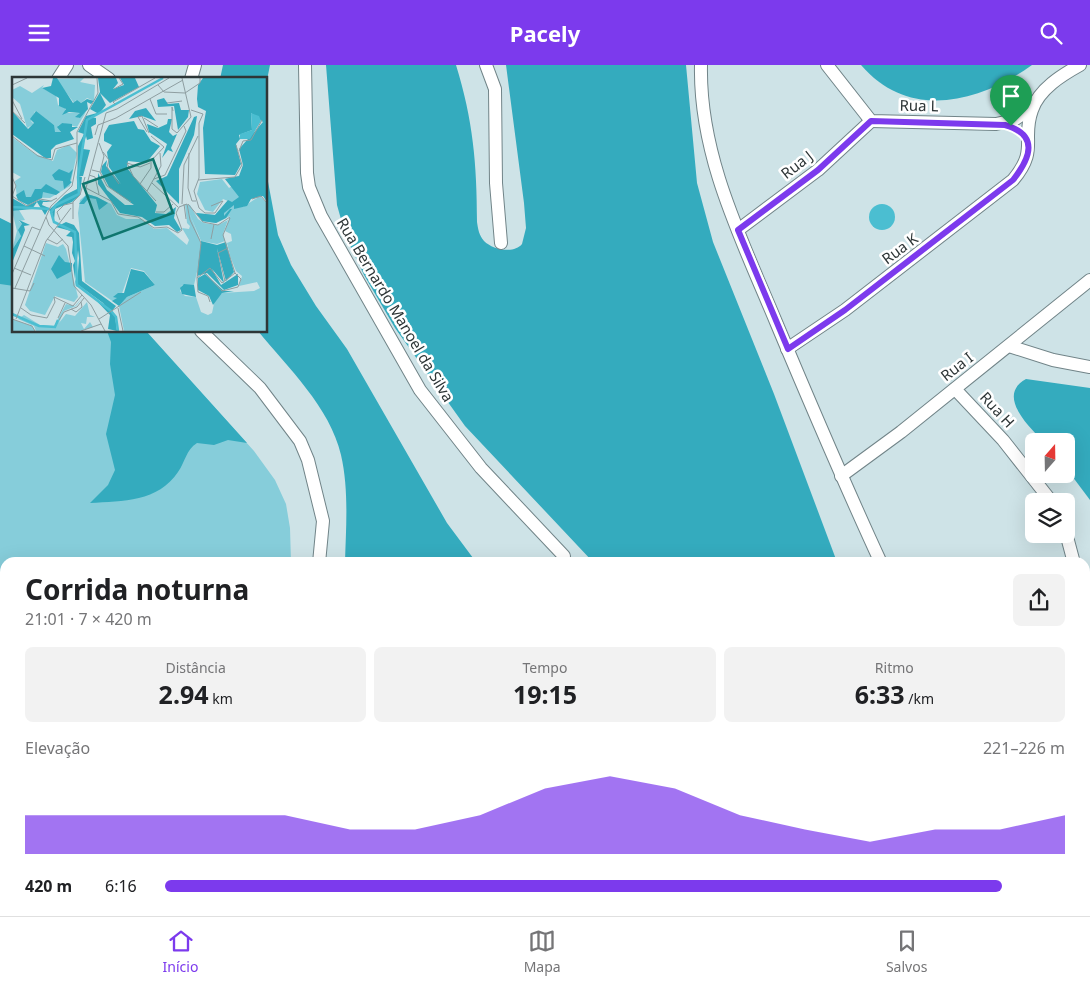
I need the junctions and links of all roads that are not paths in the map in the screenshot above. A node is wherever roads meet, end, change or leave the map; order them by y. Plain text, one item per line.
1 (67, 65) edge
2 (89, 65) edge
3 (306, 65) edge
4 (486, 65) edge
5 (701, 65) edge
6 (827, 65) edge
7 (1080, 65) edge
8 (59, 77) edge
9 (106, 77) edge
10 (1032, 108) junction
11 (871, 121) junction
12 (996, 124) junction
13 (1029, 143) junction
14 (738, 230) junction
15 (501, 243) dead end
16 (1090, 279) edge
17 (203, 333) edge
18 (1009, 346) junction
19 (788, 349) junction
20 (1090, 367) edge
21 (955, 389) junction
22 (841, 476) junction
23 (1045, 493) edge
24 (1069, 543) edge
25 (564, 556) dead end
26 (320, 557) edge
27 (878, 557) edge
28 (1072, 557) edge

1 - 8 street
2 - 9 street
3 - 25 street, Rua Bernardo Manoel da Silva
4 - 15 street
5 - 14 street
6 - 11 street
7 - 10 street
10 - 12 street, Rua L
10 - 13 street
11 - 12 street, Rua L
11 - 14 street, Rua J
12 - 13 street
13 - 19 street, Rua K
14 - 19 street
16 - 18 street, Rua I
17 - 26 street
18 - 20 street
18 - 21 street, Rua I
19 - 22 street
21 - 22 street, Rua I
21 - 23 street, Rua H
22 - 27 street
24 - 28 street

